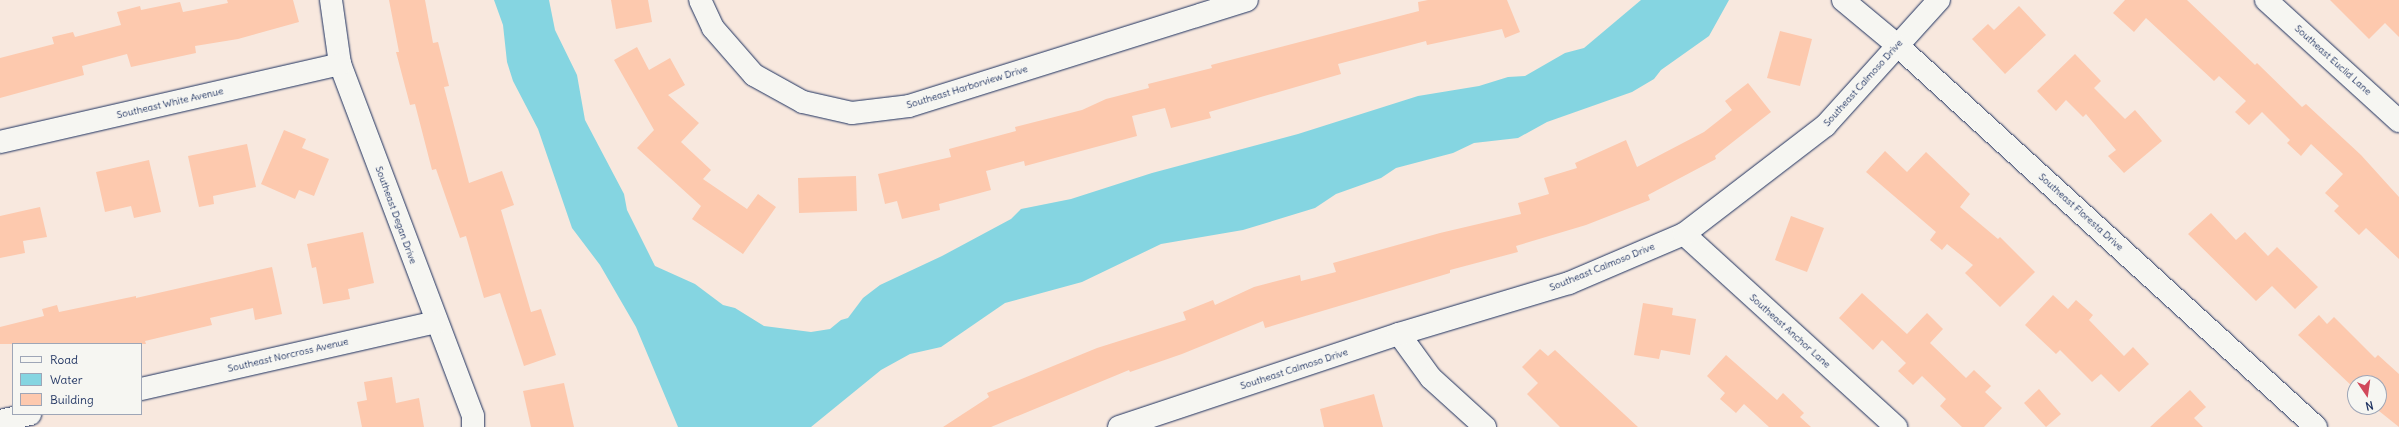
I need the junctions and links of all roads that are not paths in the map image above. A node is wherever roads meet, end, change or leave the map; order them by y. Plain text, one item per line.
1 (332, 0) edge
2 (700, 0) edge
3 (1247, 0) edge
4 (1843, 0) edge
5 (1939, 0) edge
6 (2266, 0) edge
7 (1897, 45) junction
8 (340, 64) junction
9 (2399, 121) edge
10 (0, 142) edge
11 (1684, 234) junction
12 (436, 322) junction
13 (1400, 334) junction
14 (142, 389) edge
15 (26, 415) edge
16 (0, 421) edge
17 (473, 427) edge
18 (1119, 427) edge
19 (1486, 427) edge
20 (1896, 427) edge
21 (2316, 427) edge

1 - 8 street, Southeast Degan Drive
2 - 3 street, Southeast Harborview Drive
4 - 7 street, Southeast Floresta Drive
5 - 7 street, Southeast Calmoso Drive
6 - 9 street, Southeast Euclid Lane
7 - 11 street, Southeast Calmoso Drive
7 - 21 street, Southeast Floresta Drive
8 - 10 street, Southeast White Avenue
8 - 12 street, Southeast Degan Drive
11 - 13 street, Southeast Calmoso Drive
11 - 20 street, Southeast Anchor Lane
12 - 14 street, Southeast Norcross Avenue
12 - 17 street, Southeast Degan Drive
13 - 18 street, Southeast Calmoso Drive
13 - 19 street
15 - 16 street

